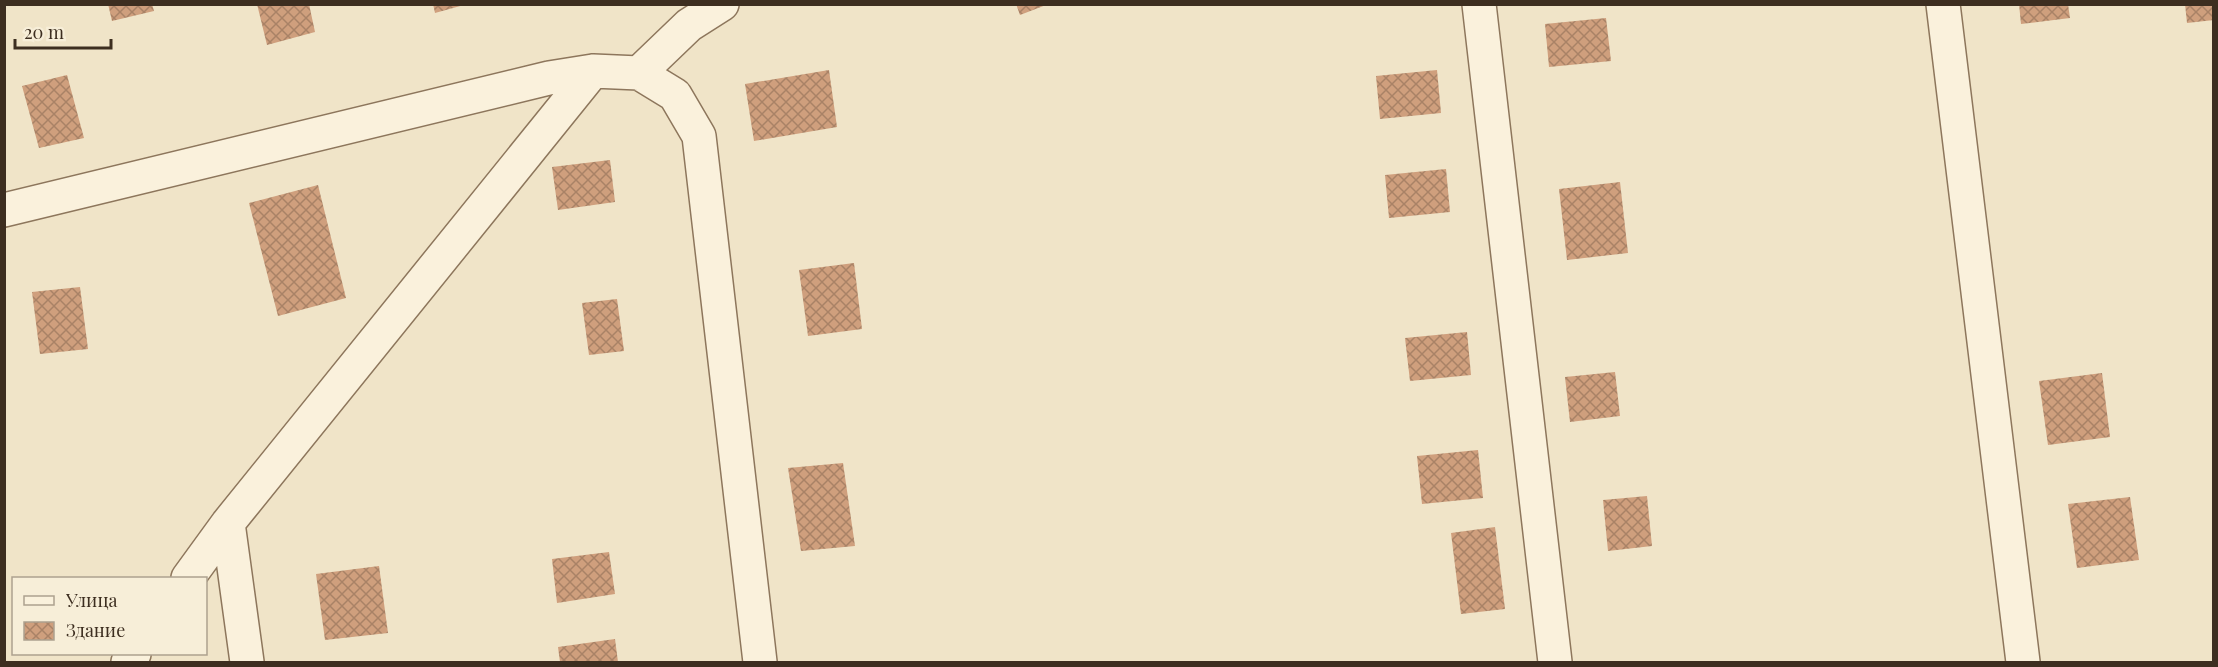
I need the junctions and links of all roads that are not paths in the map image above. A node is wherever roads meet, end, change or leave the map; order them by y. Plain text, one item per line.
1 (722, 4) edge
2 (1479, 4) edge
3 (1943, 4) edge
4 (592, 71) junction
5 (639, 73) junction
6 (4, 210) edge
7 (228, 523) junction
8 (189, 577) edge
9 (248, 663) edge
10 (760, 663) edge
11 (1555, 663) edge
12 (2023, 663) edge

1 - 5 street
2 - 11 street
3 - 12 street
4 - 5 street
4 - 6 street
4 - 7 street
5 - 10 street
7 - 8 street
7 - 9 street

